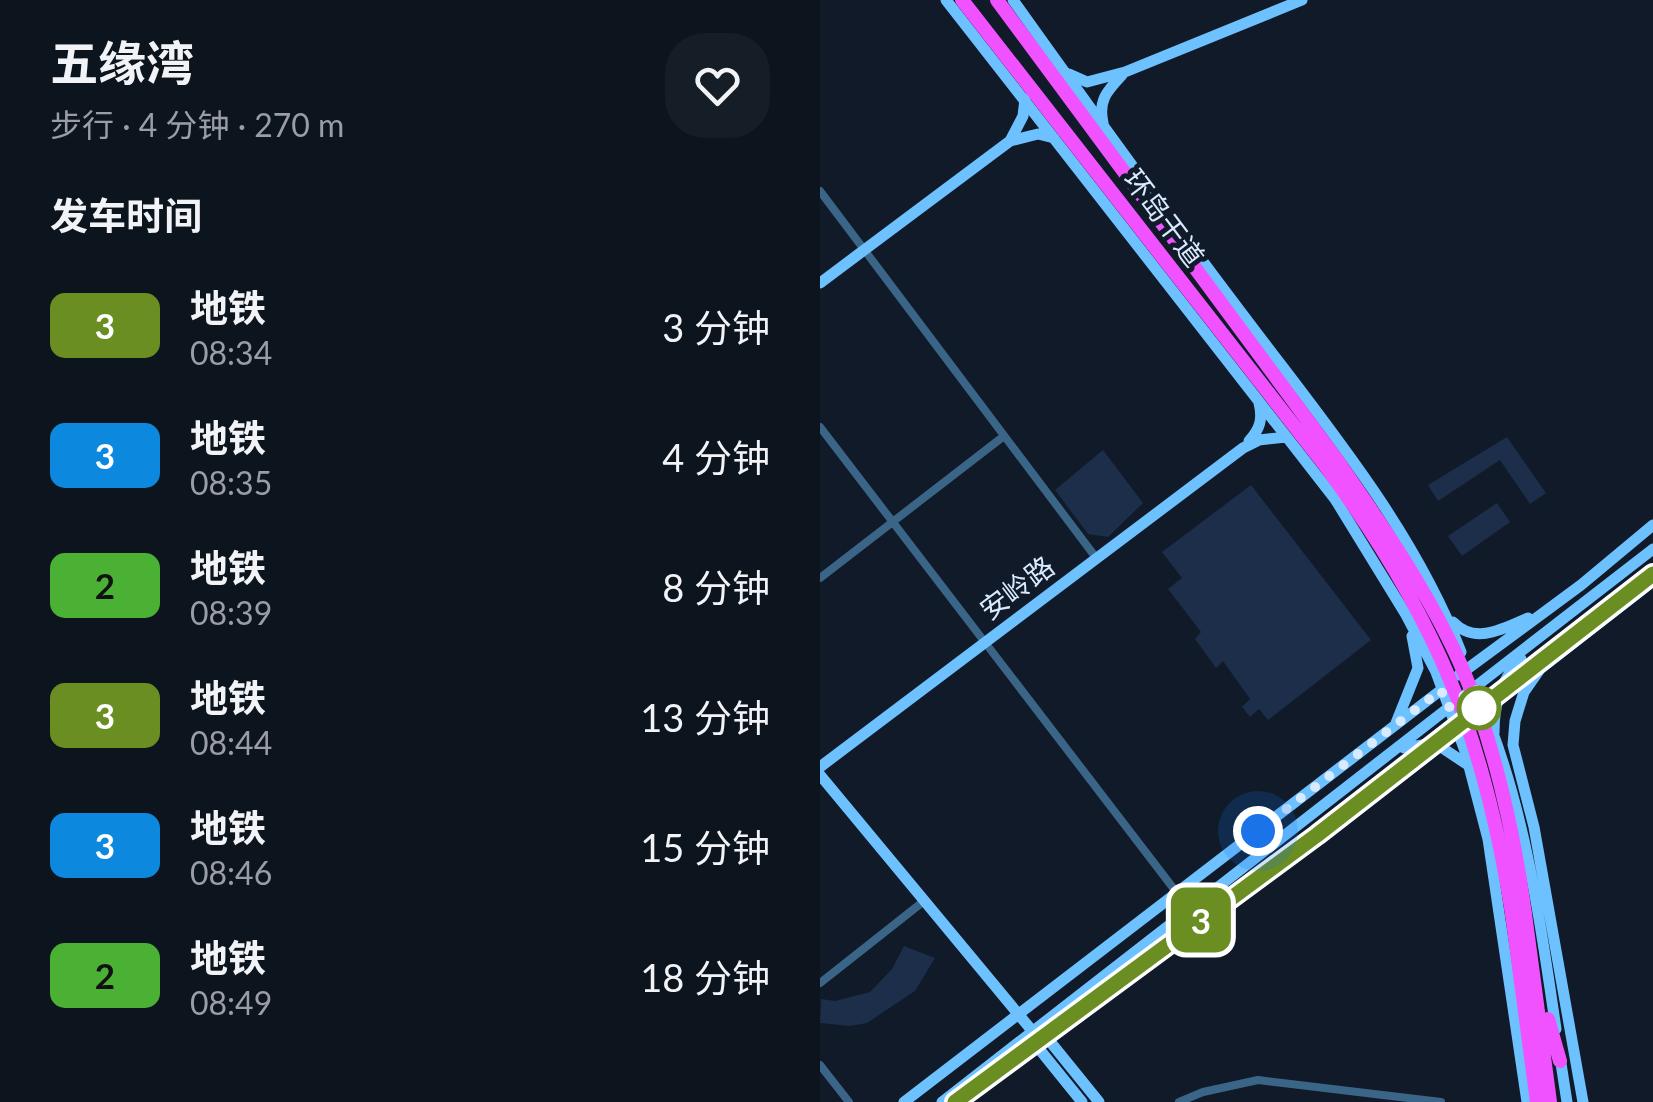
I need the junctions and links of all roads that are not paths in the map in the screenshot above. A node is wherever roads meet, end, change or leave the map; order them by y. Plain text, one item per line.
1 (957, 0) edge
2 (997, 0) edge
3 (1013, 0) edge
4 (1302, 0) edge
5 (1064, 72) junction
6 (1126, 72) junction
7 (1025, 99) junction
8 (1105, 129) junction
9 (1056, 138) junction
10 (1010, 141) junction
11 (820, 190) edge
12 (866, 250) junction
13 (820, 283) edge
14 (1259, 403) junction
15 (820, 427) edge
16 (1004, 436) junction
17 (1286, 437) junction
18 (1243, 448) junction
19 (1332, 464) junction
20 (892, 522) junction
21 (1653, 524) edge
22 (1653, 550) edge
23 (1097, 559) junction
24 (820, 578) edge
25 (1653, 581) edge
26 (1550, 608) junction
27 (1405, 613) junction
28 (1447, 615) junction
29 (1556, 626) junction
30 (984, 644) junction
31 (1468, 668) junction
32 (1475, 687) junction
33 (1441, 690) junction
34 (1448, 708) junction
35 (1396, 724) junction
36 (1494, 738) junction
37 (1390, 753) junction
38 (1468, 765) junction
39 (820, 771) edge
40 (1177, 893) junction
41 (924, 901) junction
42 (1518, 914) junction
43 (1527, 930) junction
44 (820, 982) edge
45 (1018, 1015) junction
46 (1034, 1033) junction
47 (1521, 1054) junction
48 (1560, 1061) junction
49 (820, 1065) edge
50 (849, 1102) edge
51 (906, 1102) edge
52 (942, 1102) edge
53 (1082, 1102) edge
54 (1099, 1102) edge
55 (1179, 1102) edge
56 (1441, 1102) edge
57 (1527, 1102) edge
58 (1537, 1102) edge
59 (1550, 1102) edge
60 (1567, 1102) edge
61 (1583, 1102) edge

1 - 7 main road
1 - 19 highway, 环岛干道
2 - 19 highway, 环岛干道
3 - 5 main road
4 - 6 main road
5 - 6 main road
5 - 8 main road
6 - 8 main road
7 - 9 main road
7 - 10 main road
8 - 28 main road
9 - 10 main road
9 - 14 main road
10 - 12 main road
11 - 12 street
12 - 13 main road
12 - 16 street
14 - 17 main road
14 - 18 main road
15 - 20 street
16 - 20 street
16 - 23 street
17 - 18 main road
17 - 27 main road
18 - 23 main road, 安岭路
19 - 42 highway, bridge
20 - 24 street
20 - 30 street
21 - 26 main road
22 - 29 main road
23 - 30 main road, 安岭路
25 - 61 main road
26 - 28 main road
26 - 31 main road
27 - 33 main road
27 - 35 main road
28 - 31 main road
29 - 32 main road
29 - 36 main road
30 - 39 main road, 安岭路
30 - 40 street
31 - 32 main road
31 - 33 main road
32 - 34 main road
32 - 36 main road
33 - 34 main road
33 - 35 main road
34 - 37 main road
34 - 38 main road
35 - 40 main road
36 - 48 main road
37 - 38 main road
37 - 46 main road
38 - 47 main road
39 - 41 main road
40 - 45 main road
41 - 44 street
41 - 45 main road
42 - 43 highway
42 - 47 highway
42 - 58 highway
43 - 48 highway
43 - 59 highway
45 - 46 main road
45 - 51 main road
46 - 52 main road
46 - 53 main road
46 - 54 main road
47 - 57 main road
48 - 60 main road
49 - 50 street
55 - 56 street

